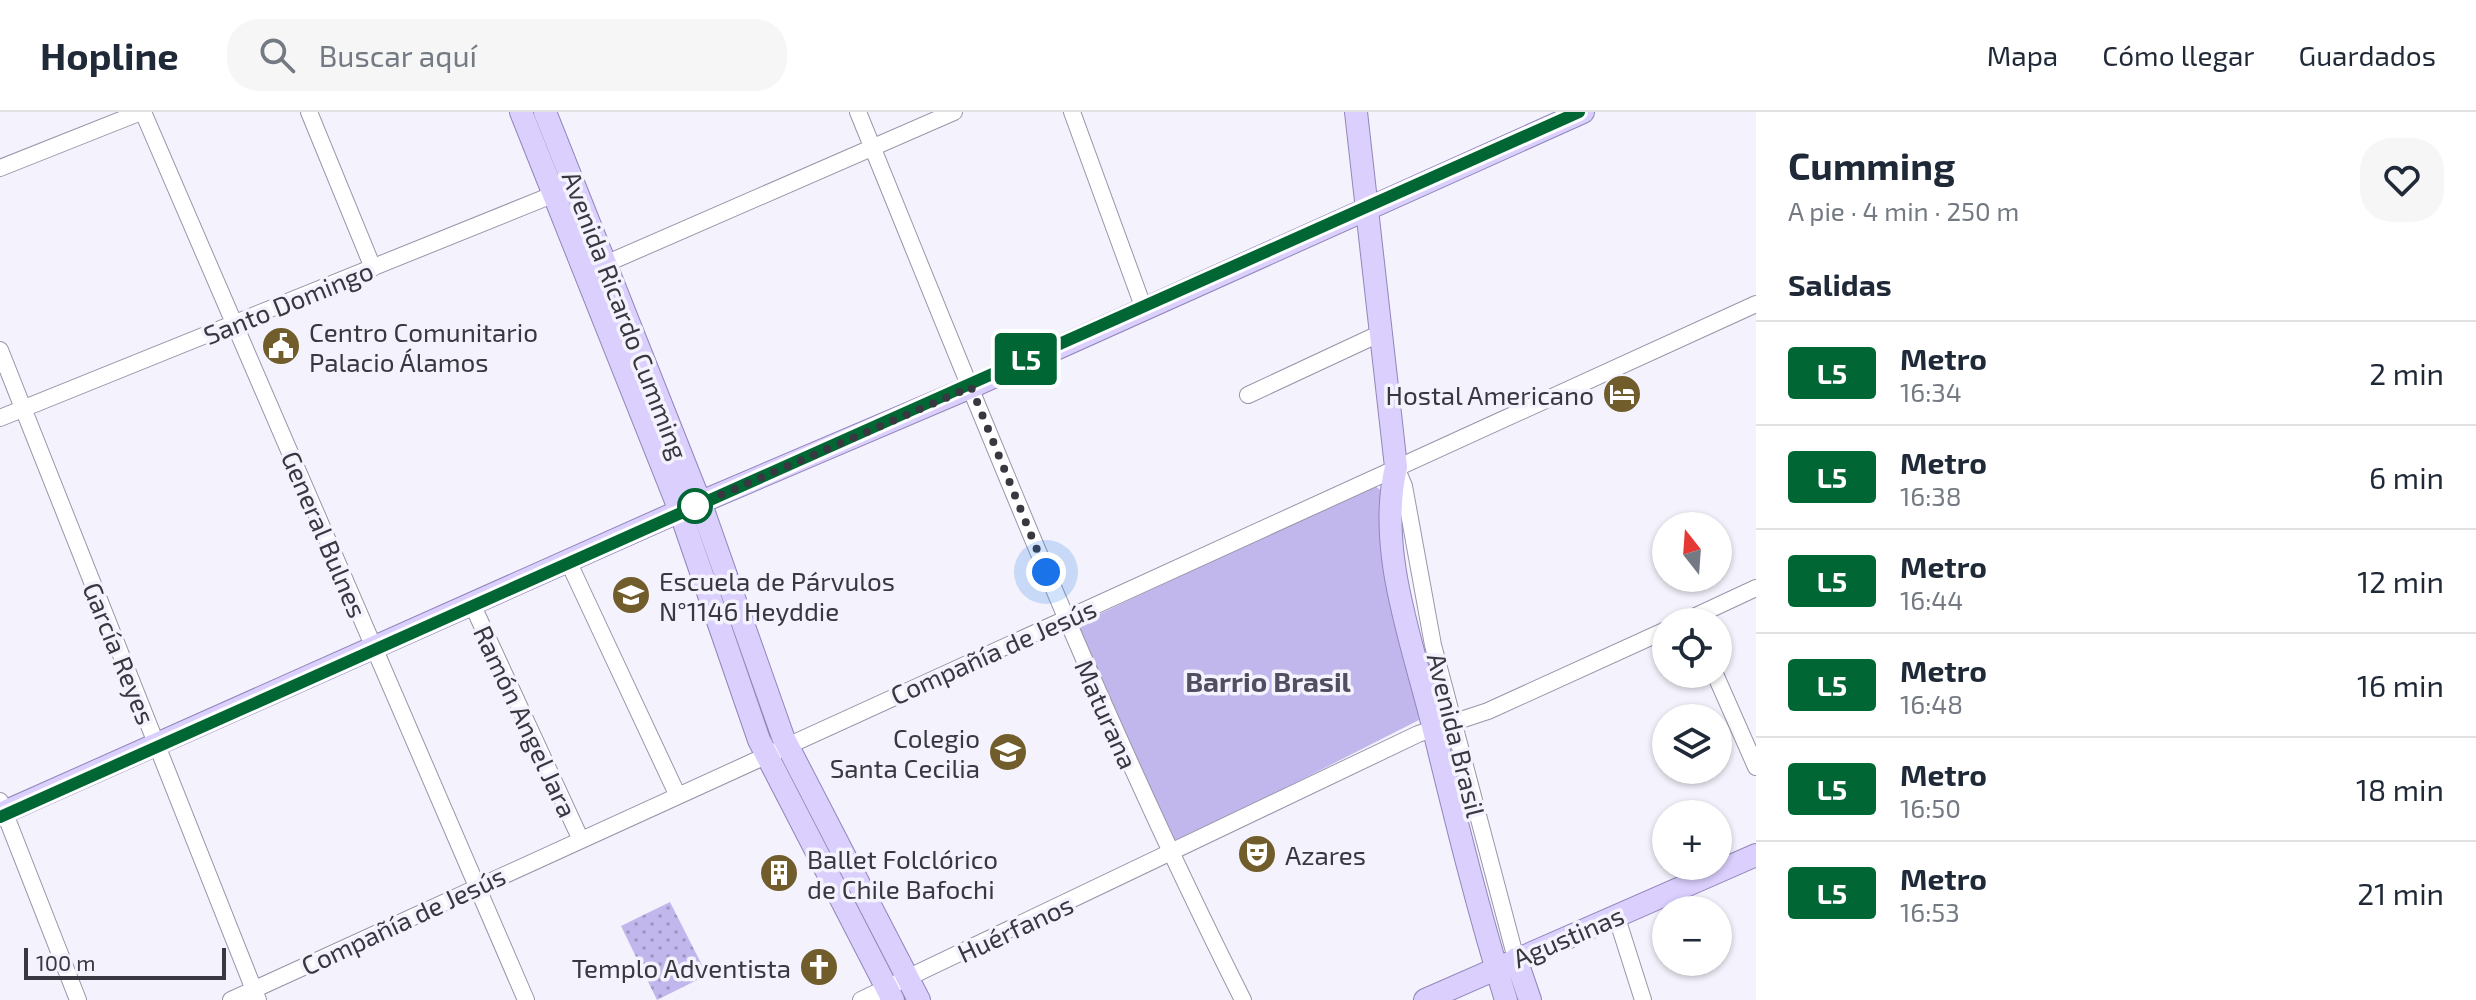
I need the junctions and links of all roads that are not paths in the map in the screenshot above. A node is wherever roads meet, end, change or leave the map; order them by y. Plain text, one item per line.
1 (142, 112) edge
2 (309, 112) edge
3 (521, 112) edge
4 (545, 112) edge
5 (858, 112) edge
6 (954, 112) edge
7 (1072, 112) edge
8 (1356, 112) edge
9 (1583, 112) edge
10 (872, 148) junction
11 (0, 168) edge
12 (565, 191) junction
13 (1368, 207) junction
14 (373, 268) junction
15 (595, 268) junction
16 (1756, 304) edge
17 (1144, 309) junction
18 (234, 324) junction
19 (1381, 333) junction
20 (0, 350) edge
21 (971, 387) junction
22 (1248, 395) dead end
23 (23, 409) junction
24 (0, 418) edge
25 (1396, 467) junction
26 (690, 507) junction
27 (568, 561) junction
28 (1756, 588) edge
29 (472, 604) junction
30 (1715, 608) edge
31 (1065, 619) junction
32 (1652, 636) edge
33 (374, 647) junction
34 (1721, 688) edge
35 (1443, 726) junction
36 (156, 744) junction
37 (786, 744) junction
38 (765, 754) junction
39 (1756, 767) edge
40 (677, 794) junction
41 (1, 809) edge
42 (580, 838) junction
43 (1170, 855) junction
44 (1756, 855) edge
45 (852, 875) junction
46 (832, 885) junction
47 (475, 886) junction
48 (1616, 915) junction
49 (1506, 963) junction
50 (907, 978) junction
51 (890, 994) edge
52 (256, 995) edge
53 (78, 1000) edge
54 (231, 1000) edge
55 (526, 1000) edge
56 (861, 1000) edge
57 (919, 1000) edge
58 (1243, 1000) edge
59 (1425, 1000) edge
60 (1506, 1000) edge
61 (1530, 1000) edge
62 (1643, 1000) edge

1 - 11 street
1 - 18 street, General Bulnes
2 - 14 street
3 - 12 main road, Avenida Ricardo Cumming
4 - 12 main road, Avenida Ricardo Cumming
5 - 10 street, Maturana
6 - 10 street
7 - 17 street
8 - 13 main road, Avenida Brasil
9 - 13 main road
10 - 15 street
10 - 21 street, Maturana
12 - 14 street, Santo Domingo
12 - 15 main road, Avenida Ricardo Cumming
13 - 17 main road
13 - 19 main road, Avenida Brasil
14 - 18 street, Santo Domingo
15 - 26 main road, Avenida Ricardo Cumming
16 - 25 street, Compañía de Jesús
17 - 21 main road
18 - 23 street, Santo Domingo
18 - 33 street, General Bulnes
19 - 22 street
19 - 25 main road, Avenida Brasil
20 - 23 street, García Reyes
21 - 26 main road
21 - 31 street, Maturana
23 - 24 street, Santo Domingo
23 - 36 street, García Reyes
25 - 31 street, Compañía de Jesús
25 - 35 main road, Avenida Brasil
26 - 27 main road
26 - 37 main road, Avenida Ricardo Cumming
26 - 38 main road, Avenida Ricardo Cumming
27 - 29 main road
27 - 40 street
28 - 30 street
29 - 33 main road
29 - 42 street, Ramón Angel Jara
31 - 37 street, Compañía de Jesús
31 - 43 street, Maturana
32 - 35 street
33 - 36 main road
33 - 47 street, General Bulnes
34 - 39 street
35 - 43 street, Huérfanos
35 - 49 main road, Avenida Brasil
36 - 41 main road
36 - 52 street, García Reyes
37 - 38 street, Compañía de Jesús
37 - 45 main road, Avenida Ricardo Cumming
38 - 40 street, Compañía de Jesús
38 - 46 main road, Avenida Ricardo Cumming
40 - 42 street, Compañía de Jesús
41 - 53 street
42 - 47 street, Compañía de Jesús
43 - 50 street, Huérfanos
43 - 58 street, Maturana
44 - 48 main road, Agustinas
45 - 46 main road
45 - 50 main road, Avenida Ricardo Cumming
46 - 51 main road, Avenida Ricardo Cumming
47 - 52 street, Compañía de Jesús
47 - 55 street, General Bulnes
48 - 49 main road, Agustinas
48 - 62 street
49 - 59 main road, Agustinas
49 - 60 main road, Avenida Brasil
49 - 61 main road, Avenida Brasil
50 - 51 street, Huérfanos
50 - 57 main road, Avenida Ricardo Cumming
51 - 56 street, Huérfanos
52 - 54 street, Compañía de Jesús

